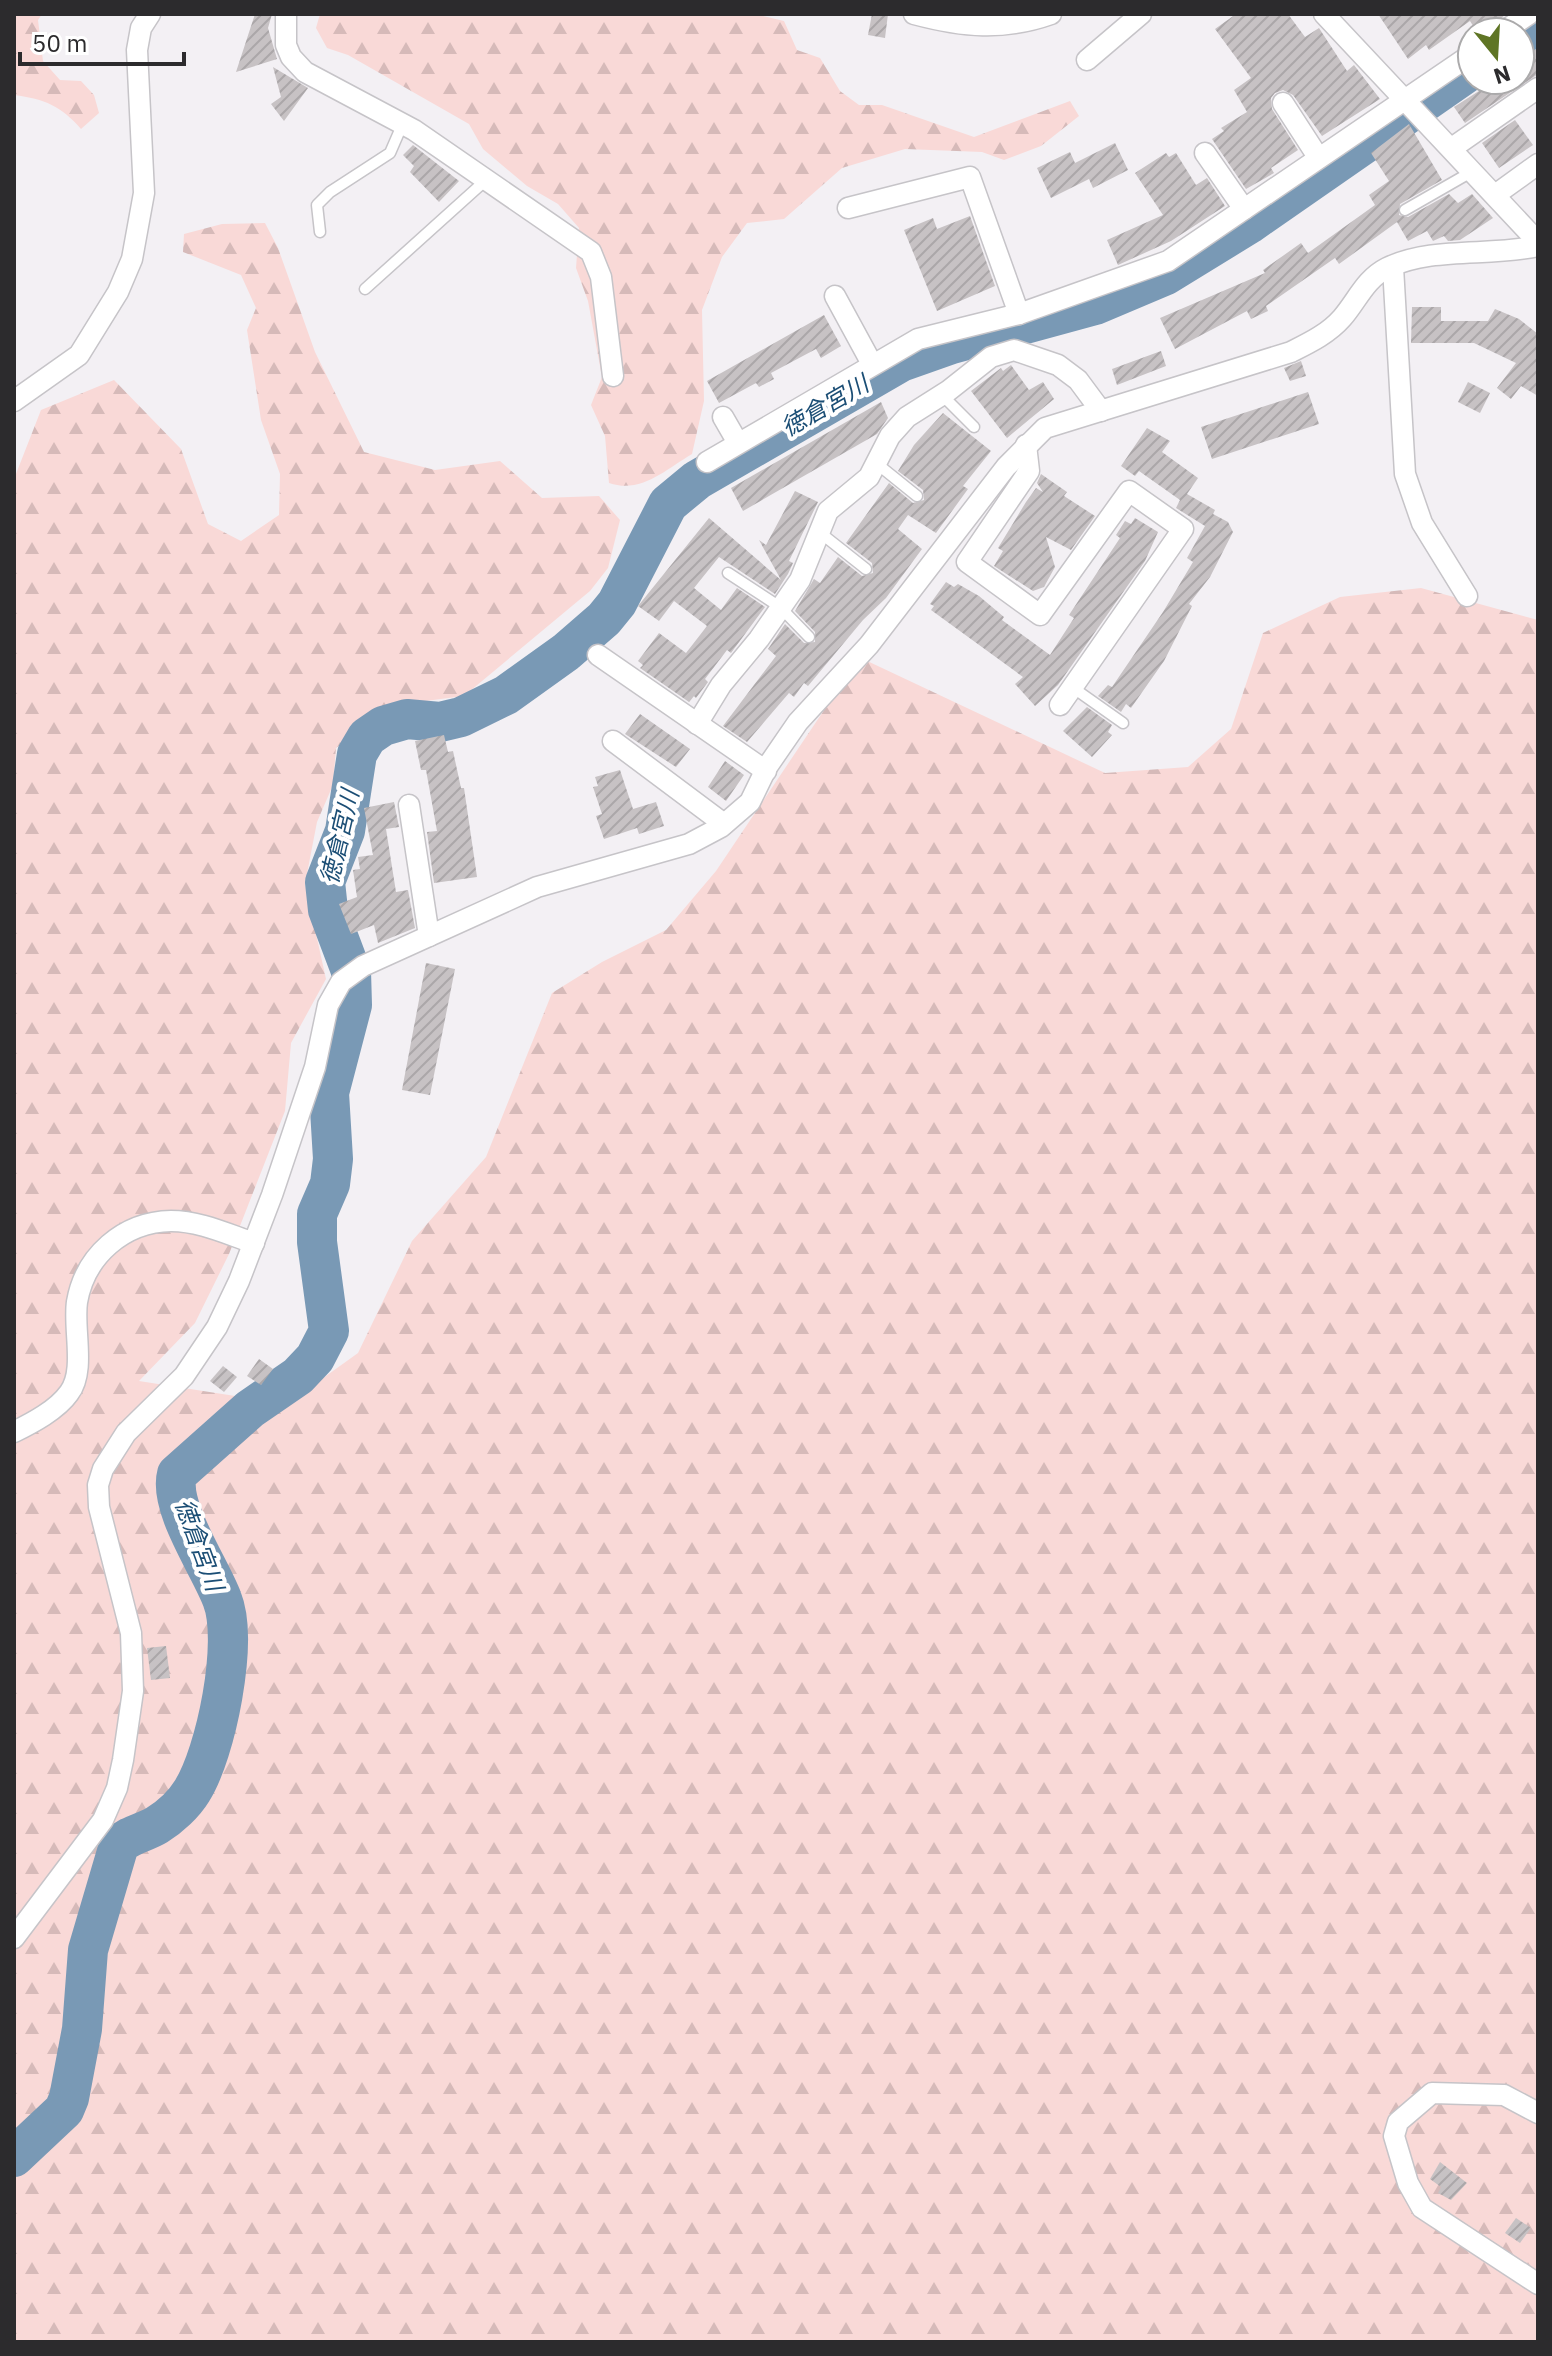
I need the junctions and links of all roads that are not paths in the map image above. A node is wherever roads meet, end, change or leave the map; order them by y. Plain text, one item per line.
1 (150, 14) edge
2 (286, 14) edge
3 (914, 14) edge
4 (1051, 14) edge
5 (1141, 14) edge
6 (1324, 14) edge
7 (953, 19) edge
8 (1087, 60) dead end
9 (1456, 64) edge
10 (1538, 88) edge
11 (1404, 98) junction
12 (1283, 103) dead end
13 (403, 123) junction
14 (1452, 148) junction
15 (1205, 153) dead end
16 (1318, 157) junction
17 (1538, 164) edge
18 (1473, 171) junction
19 (486, 180) junction
20 (1495, 195) junction
21 (848, 208) dead end
22 (1244, 209) junction
23 (1405, 210) dead end
24 (320, 232) dead end
25 (1538, 244) edge
26 (1393, 267) junction
27 (365, 289) dead end
28 (835, 296) dead end
29 (1019, 314) junction
30 (872, 364) junction
31 (613, 376) dead end
32 (942, 395) junction
33 (14, 401) edge
34 (1101, 411) junction
35 (723, 417) dead end
36 (974, 427) dead end
37 (738, 443) junction
38 (1026, 445) junction
39 (707, 462) dead end
40 (876, 463) junction
41 (917, 496) dead end
42 (818, 531) junction
43 (866, 569) dead end
44 (728, 573) dead end
45 (1467, 596) dead end
46 (780, 607) junction
47 (809, 637) dead end
48 (598, 655) dead end
49 (1072, 687) junction
50 (1060, 705) dead end
51 (1123, 723) dead end
52 (697, 724) junction
53 (613, 741) dead end
54 (766, 771) junction
55 (409, 805) dead end
56 (724, 824) junction
57 (429, 936) junction
58 (254, 1243) junction
59 (14, 1432) edge
60 (14, 1938) edge
61 (1538, 2113) edge
62 (1538, 2284) edge

1 - 33 street
2 - 13 street
3 - 7 street
4 - 7 street
5 - 8 street
6 - 11 street
9 - 11 street
10 - 14 street
11 - 14 street
11 - 16 street
12 - 16 street
13 - 19 street
13 - 24 lane
14 - 18 street
15 - 22 street
16 - 22 street
17 - 20 street
18 - 20 street
18 - 23 lane
19 - 27 lane
19 - 31 street
20 - 25 street
21 - 29 street
22 - 29 street
25 - 26 street
26 - 34 street
26 - 45 street
28 - 30 street
29 - 30 street
30 - 37 street
32 - 34 street
32 - 36 lane
32 - 40 street
34 - 38 street
35 - 37 street
37 - 39 street
38 - 49 street
38 - 54 street
40 - 41 lane
40 - 42 street
42 - 43 lane
42 - 46 street
44 - 46 lane
46 - 47 lane
46 - 52 street
48 - 52 street
49 - 50 street
49 - 51 lane
52 - 54 street
53 - 56 street
54 - 56 street
55 - 57 street
56 - 57 street
57 - 58 street
58 - 59 street
58 - 60 street
61 - 62 street

